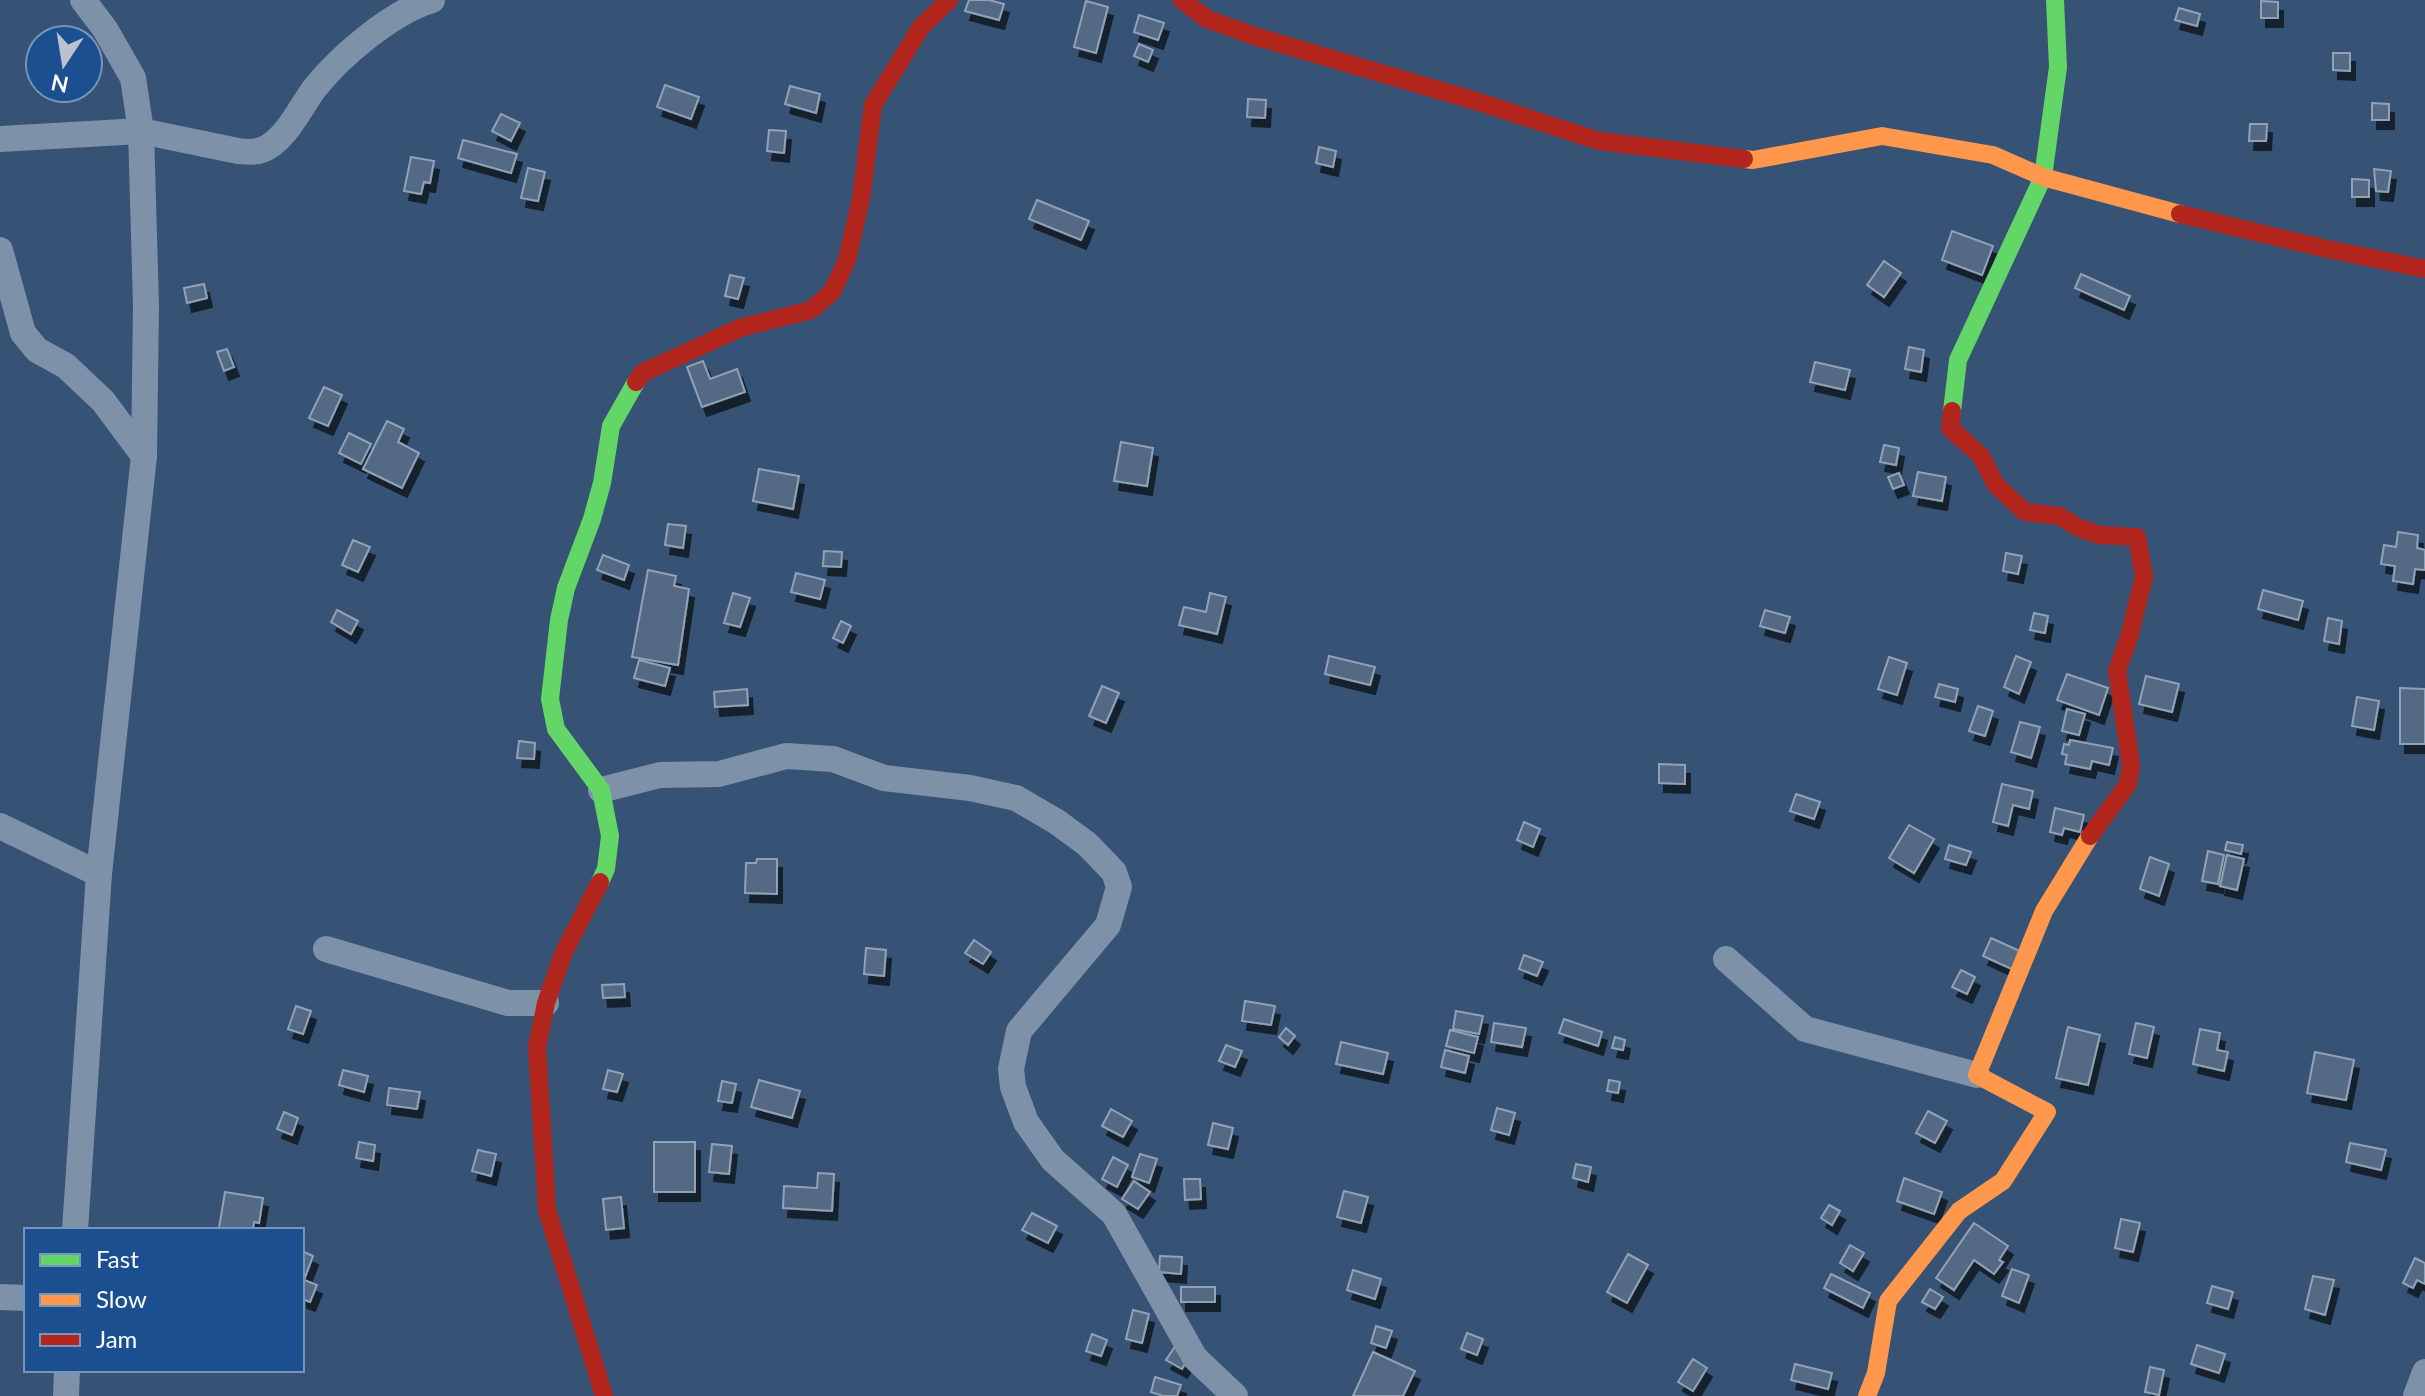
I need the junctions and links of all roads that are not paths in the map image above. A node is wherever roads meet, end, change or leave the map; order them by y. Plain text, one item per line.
1 (83, 0) edge
2 (432, 0) edge
3 (947, 0) edge
4 (1182, 0) edge
5 (2055, 0) edge
6 (141, 131) junction
7 (0, 139) edge
8 (2043, 177) junction
9 (0, 250) edge
10 (2421, 264) edge
11 (144, 456) junction
12 (601, 790) junction
13 (0, 826) edge
14 (99, 874) junction
15 (326, 949) dead end
16 (1726, 959) dead end
17 (546, 1003) junction
18 (1977, 1075) junction
19 (75, 1228) edge
20 (0, 1297) edge
21 (24, 1298) edge
22 (67, 1372) edge
23 (2425, 1372) edge
24 (66, 1396) edge
25 (604, 1396) edge
26 (1235, 1396) edge
27 (1867, 1396) edge
28 (2416, 1396) edge

1 - 6 street
2 - 6 street
3 - 12 street
4 - 8 street
5 - 8 street
6 - 7 street
6 - 11 street
8 - 10 street
8 - 18 street
9 - 11 street
11 - 14 street
12 - 17 street
12 - 26 street
13 - 14 street
14 - 19 street
15 - 17 street
16 - 18 street
17 - 25 street
18 - 27 street
20 - 21 street
22 - 24 street
23 - 28 street

